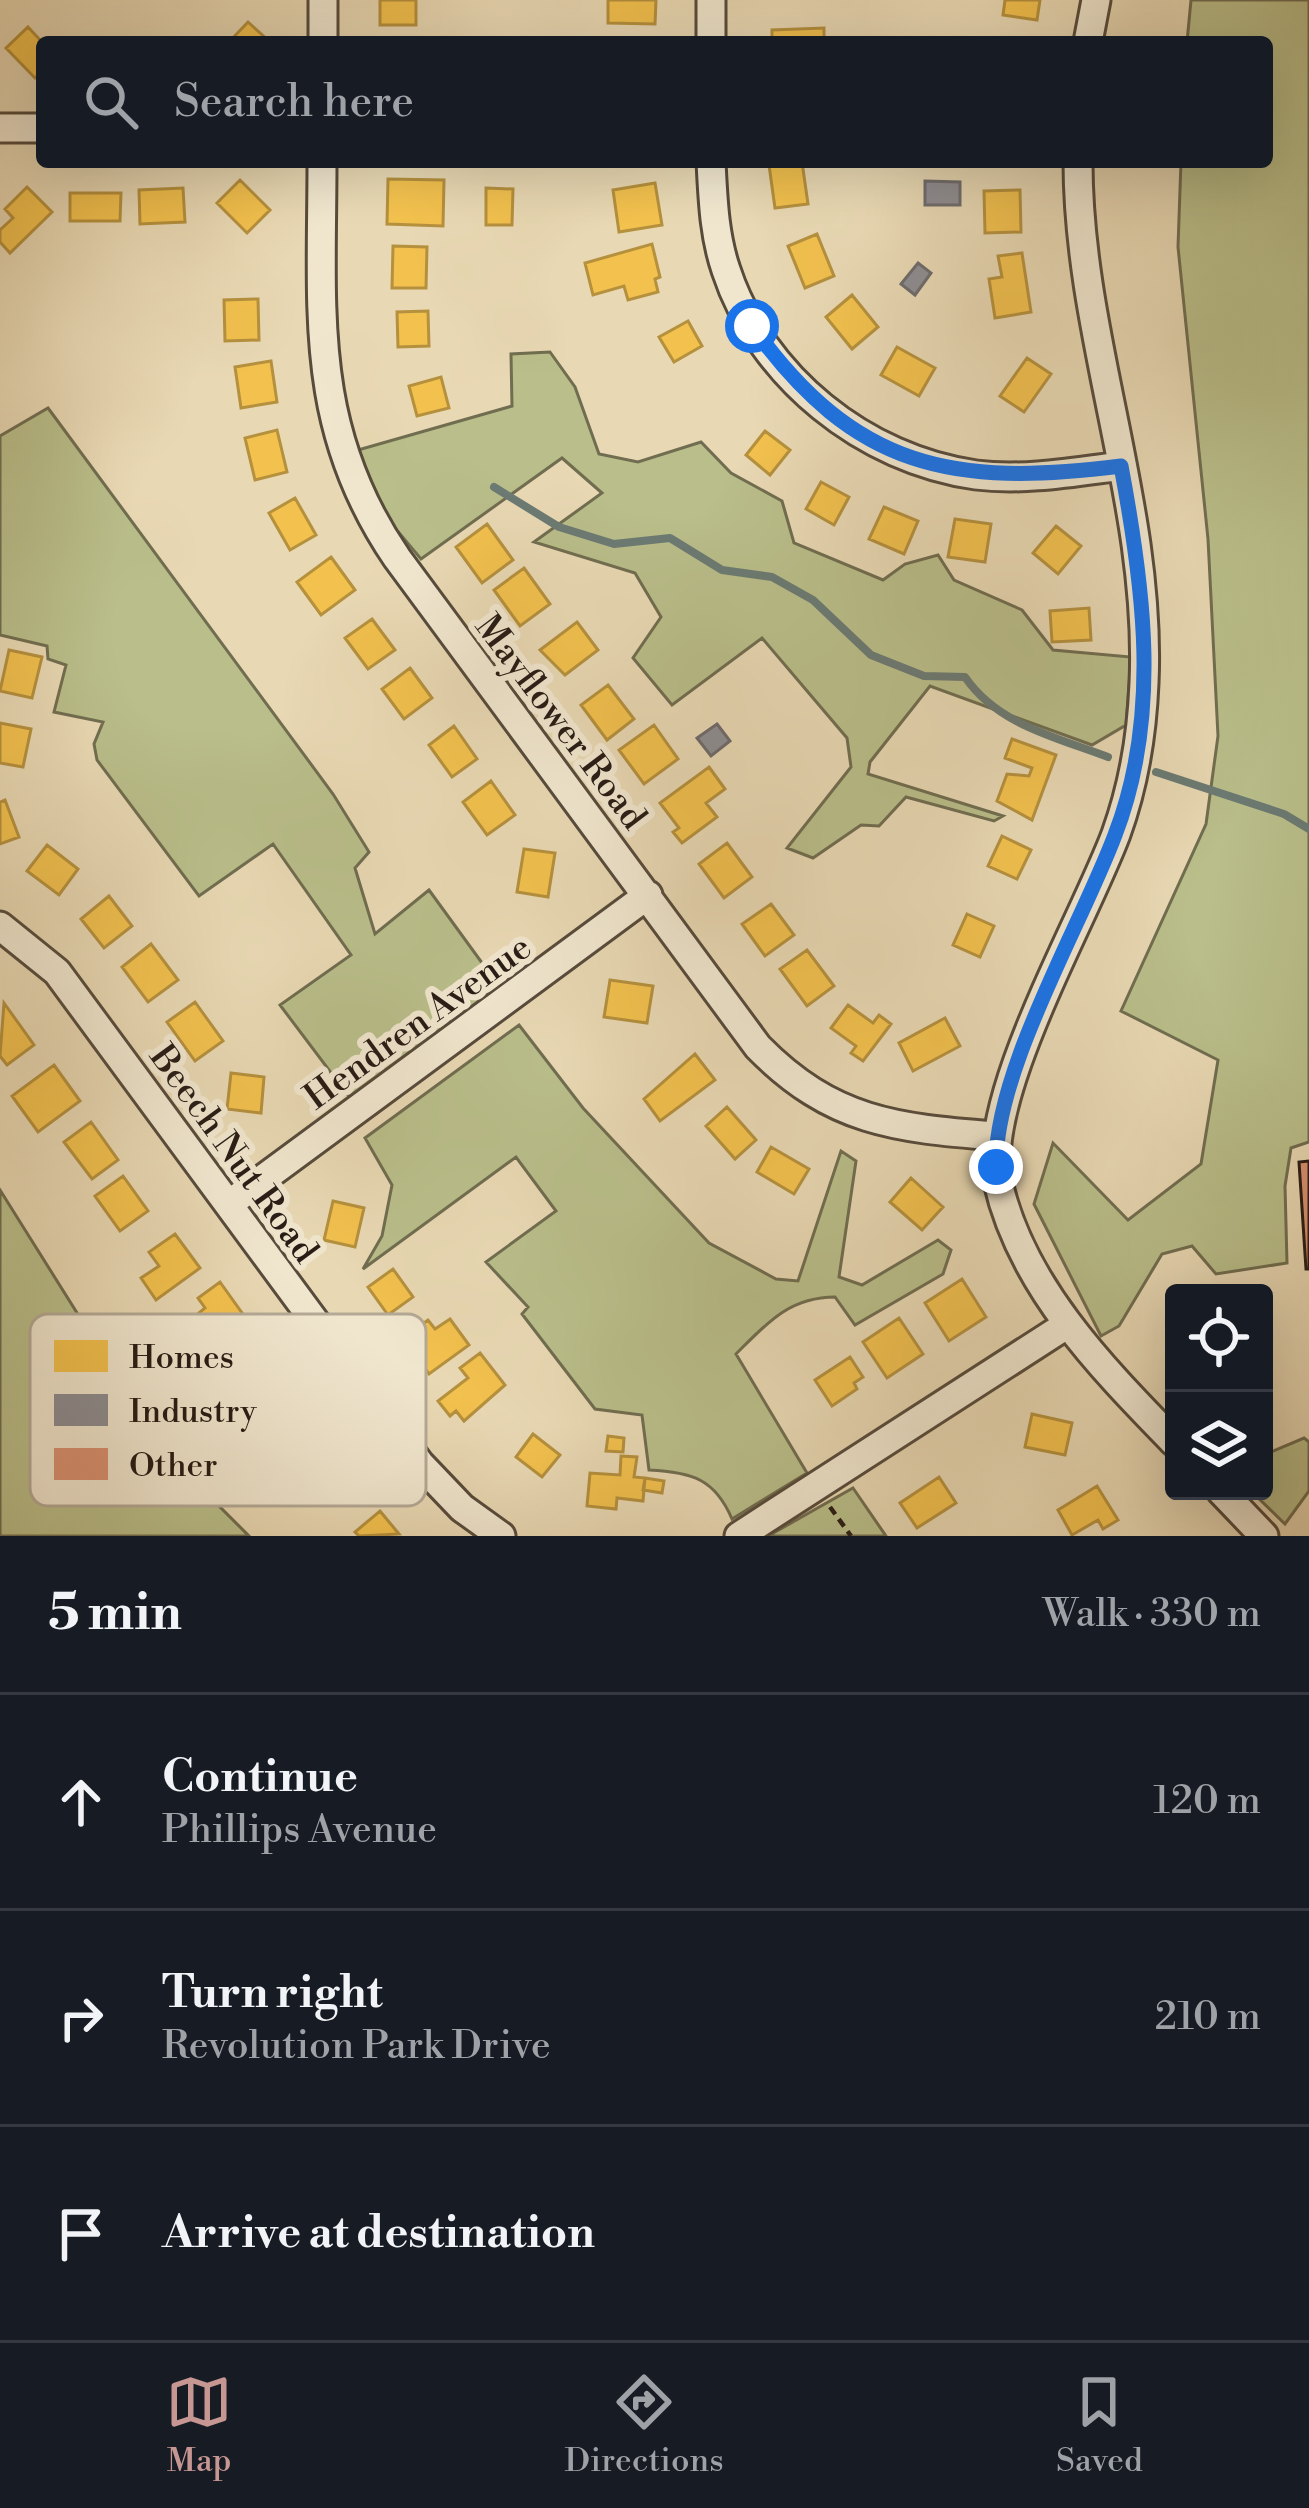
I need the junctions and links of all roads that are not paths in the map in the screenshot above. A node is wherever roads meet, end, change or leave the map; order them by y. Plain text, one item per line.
1 (323, 0) edge
2 (711, 0) edge
3 (1096, 0) edge
4 (323, 36) edge
5 (711, 36) edge
6 (1089, 36) edge
7 (0, 128) edge
8 (36, 128) edge
9 (322, 168) edge
10 (711, 168) edge
11 (1078, 168) edge
12 (1121, 466) junction
13 (648, 895) junction
14 (0, 926) edge
15 (996, 1136) junction
16 (229, 1204) junction
17 (310, 1314) edge
18 (1068, 1324) junction
19 (1165, 1432) edge
20 (426, 1470) edge
21 (1230, 1500) edge
22 (501, 1536) edge
23 (740, 1536) edge
24 (1264, 1536) edge

1 - 4 street
2 - 5 street
3 - 6 street
7 - 8 street
9 - 13 street, Mayflower Road
10 - 12 street
11 - 12 street
12 - 15 street
13 - 15 street, Mayflower Road
13 - 16 street, Hendren Avenue
14 - 16 street, Beech Nut Road
15 - 18 street
16 - 17 street, Beech Nut Road
18 - 19 street
18 - 23 street
20 - 22 street, Beech Nut Road
21 - 24 street

